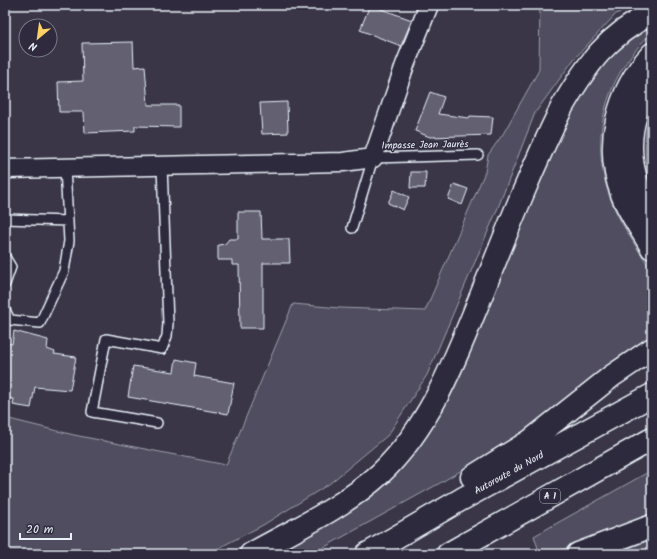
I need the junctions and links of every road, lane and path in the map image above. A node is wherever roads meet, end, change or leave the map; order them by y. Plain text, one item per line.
1 (429, 5) edge
2 (652, 13) edge
3 (652, 54) edge
4 (652, 80) edge
5 (478, 155) dead end
6 (373, 158) junction
7 (162, 166) junction
8 (65, 168) junction
9 (5, 169) edge
10 (652, 217) edge
11 (5, 219) edge
12 (68, 221) junction
13 (352, 228) dead end
14 (652, 248) edge
15 (5, 257) edge
16 (5, 284) edge
17 (5, 310) edge
18 (652, 349) edge
19 (652, 395) edge
20 (157, 423) dead end
21 (652, 439) edge
22 (462, 499) junction
23 (652, 526) edge
24 (251, 554) edge
25 (367, 554) edge
26 (448, 554) edge
27 (578, 554) edge

1 - 6 street
2 - 24 highway
3 - 14 highway
4 - 10 highway
5 - 6 lane, Impasse Jean Jaurès
6 - 7 street
6 - 13 lane
7 - 8 street
7 - 20 lane
8 - 9 street
8 - 12 lane
11 - 12 lane
12 - 17 lane
15 - 16 lane
18 - 22 highway
19 - 22 highway, Autoroute du Nord
21 - 26 highway, A 1
22 - 25 highway, Autoroute du Nord
23 - 27 highway

